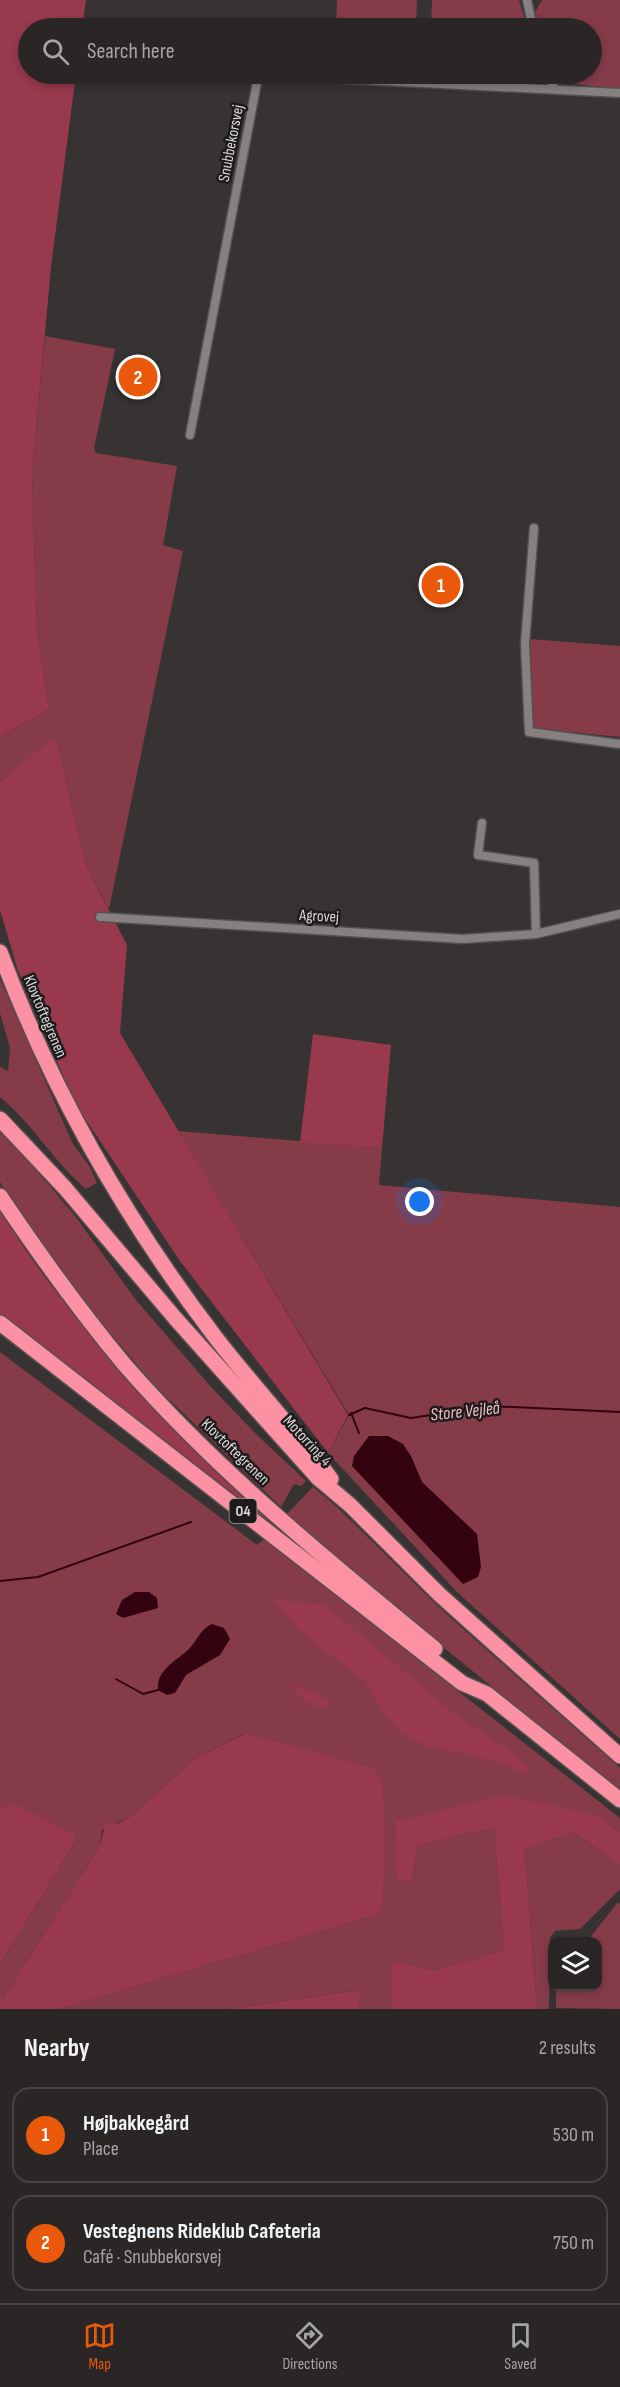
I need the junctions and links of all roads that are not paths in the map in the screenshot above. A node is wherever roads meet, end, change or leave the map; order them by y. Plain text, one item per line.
1 (527, 0) edge
2 (531, 18) edge
3 (257, 84) edge
4 (466, 84) edge
5 (552, 84) edge
6 (554, 88) junction
7 (620, 93) edge
8 (190, 435) dead end
9 (534, 528) dead end
10 (620, 744) edge
11 (482, 824) dead end
12 (620, 914) edge
13 (99, 917) dead end
14 (536, 934) junction
15 (0, 952) edge
16 (0, 1119) edge
17 (0, 1196) edge
18 (0, 1323) edge
19 (350, 1505) junction
20 (487, 1694) junction
21 (620, 1756) edge
22 (620, 1800) edge

1 - 2 street
3 - 8 street, Snubbekorsvej
4 - 6 street, Snubbekorsvej
5 - 6 street
6 - 7 street, Snubbekorsvej
9 - 10 street
11 - 14 street
12 - 14 street, Agrovej
13 - 14 street, Agrovej
15 - 19 highway, Klovtoftegrenen
16 - 19 highway, Motorring 4
17 - 20 highway, Klovtoftegrenen
18 - 20 highway, O4
19 - 21 highway, Motorring 4
20 - 22 highway, O4

